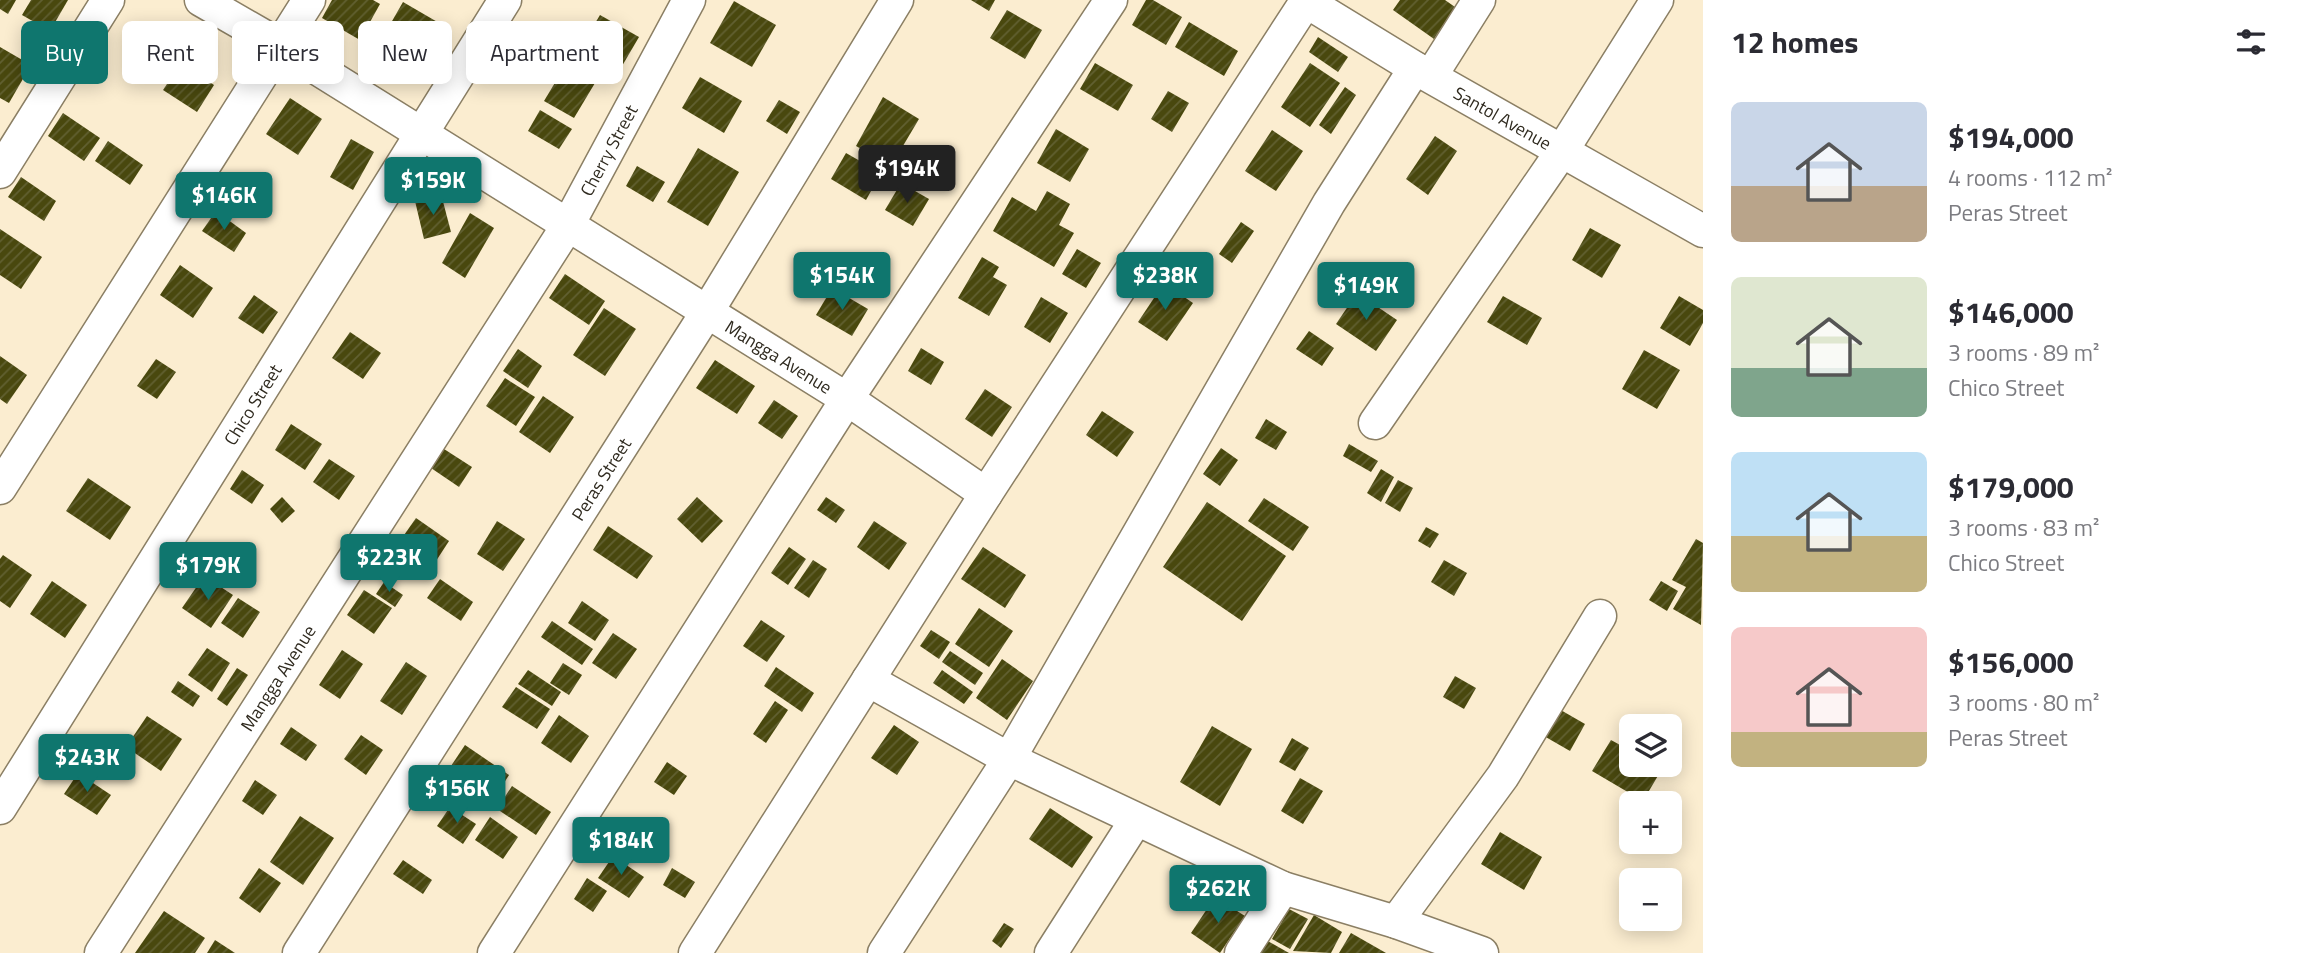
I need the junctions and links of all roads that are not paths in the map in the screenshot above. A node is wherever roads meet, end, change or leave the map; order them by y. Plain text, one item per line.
1 (108, 0) edge
2 (201, 0) edge
3 (309, 0) edge
4 (505, 0) edge
5 (689, 0) edge
6 (897, 0) edge
7 (1111, 0) edge
8 (1479, 0) edge
9 (1657, 0) edge
10 (1306, 1) edge
11 (238, 21) edge
12 (296, 21) edge
13 (1423, 72) junction
14 (257, 84) edge
15 (342, 84) edge
16 (420, 132) junction
17 (1562, 151) junction
18 (0, 172) edge
19 (1699, 220) edge
20 (568, 225) junction
21 (707, 312) junction
22 (846, 399) junction
23 (1375, 423) dead end
24 (0, 488) edge
25 (986, 494) junction
26 (1600, 616) dead end
27 (868, 680) junction
28 (1009, 759) junction
29 (0, 808) edge
30 (1136, 820) junction
31 (1283, 888) junction
32 (1396, 922) junction
33 (1423, 943) edge
34 (101, 953) edge
35 (299, 953) edge
36 (494, 953) edge
37 (695, 953) edge
38 (884, 953) edge
39 (1051, 953) edge
40 (1241, 953) edge
41 (1482, 953) edge

1 - 18 street
2 - 11 street, Mangga Avenue
3 - 12 street
4 - 16 street, Chico Street
5 - 20 street, Cherry Street
6 - 21 street, Peras Street
7 - 22 street
8 - 13 street
9 - 17 street
10 - 13 street, Santol Avenue
10 - 25 street
13 - 17 street, Santol Avenue
13 - 28 street
14 - 24 street
15 - 16 street, Mangga Avenue
16 - 20 street, Mangga Avenue
16 - 29 street, Chico Street
17 - 19 street, Santol Avenue
17 - 23 street
20 - 21 street, Mangga Avenue
20 - 34 street, Mangga Avenue
21 - 22 street, Mangga Avenue
21 - 35 street, Peras Street
22 - 25 street, Mangga Avenue
22 - 36 street
25 - 27 street
26 - 32 street
27 - 28 street
27 - 37 street
28 - 30 street
28 - 38 street
30 - 31 street
30 - 39 street
31 - 32 street
31 - 40 street
32 - 33 street
33 - 41 street

